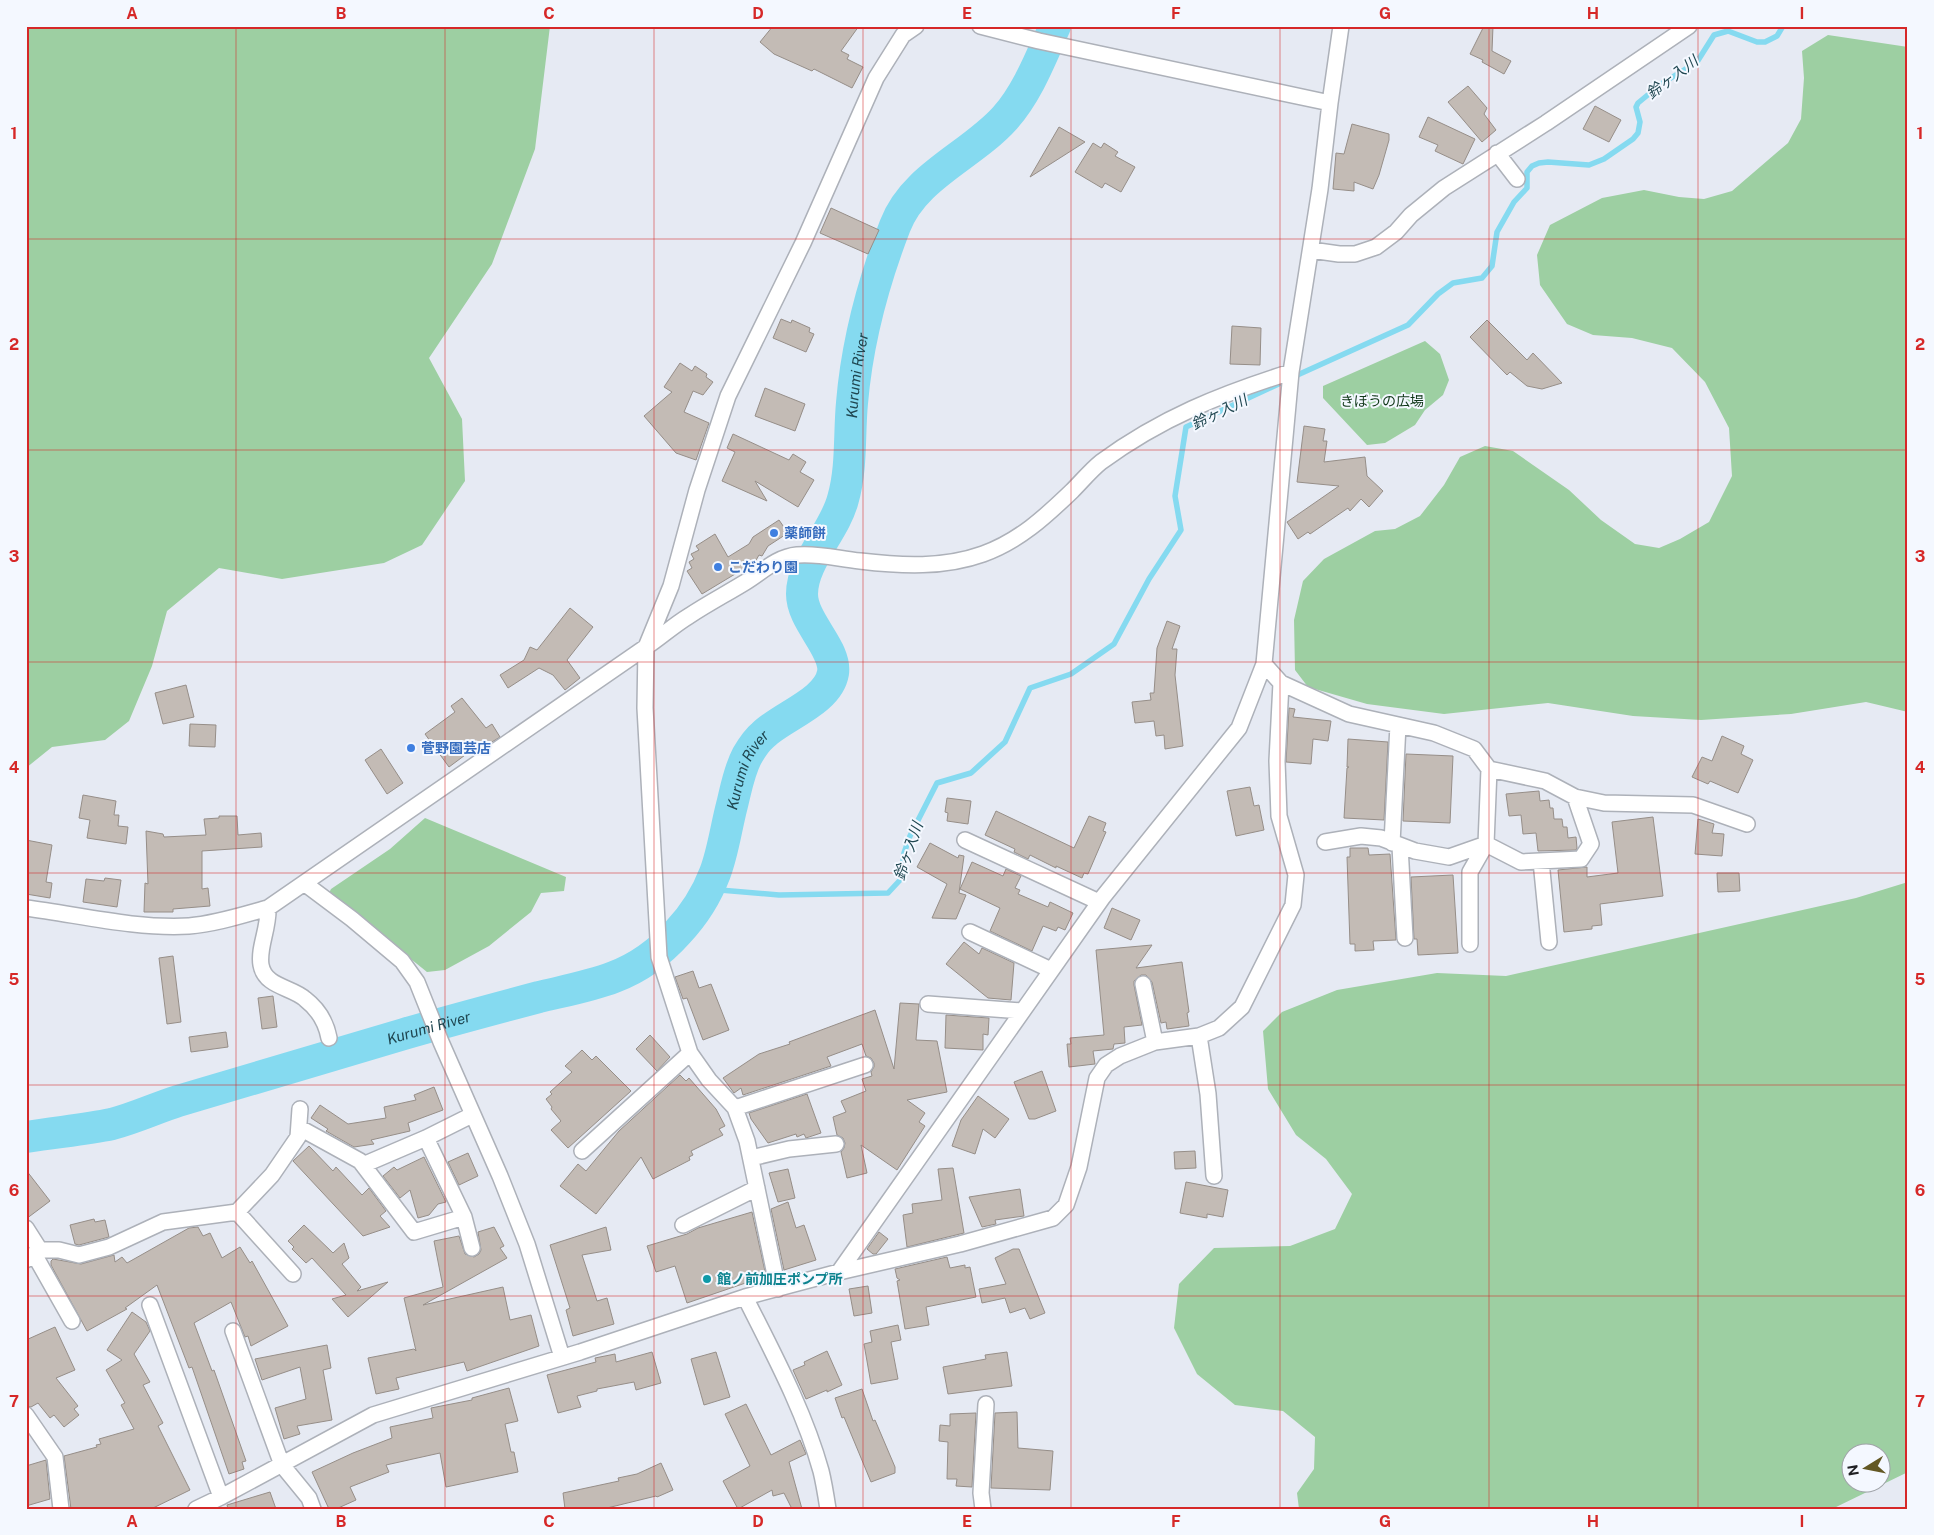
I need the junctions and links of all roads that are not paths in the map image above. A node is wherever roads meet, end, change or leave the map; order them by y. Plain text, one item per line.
1 (916, 26) edge
2 (980, 26) edge
3 (1341, 26) edge
4 (1689, 26) edge
5 (1330, 103) junction
6 (1497, 153) junction
7 (1517, 179) dead end
8 (1311, 250) junction
9 (1291, 372) junction
10 (646, 647) junction
11 (1264, 664) junction
12 (1281, 683) junction
13 (1398, 725) junction
14 (1489, 769) junction
15 (1576, 797) junction
16 (1747, 824) dead end
17 (965, 840) dead end
18 (1325, 842) dead end
19 (1396, 844) junction
20 (1486, 844) junction
21 (1541, 861) junction
22 (304, 883) junction
23 (1099, 902) junction
24 (26, 908) edge
25 (268, 908) junction
26 (970, 932) dead end
27 (1405, 938) dead end
28 (1549, 942) dead end
29 (1470, 944) dead end
30 (1050, 970) junction
31 (1143, 984) dead end
32 (928, 1004) dead end
33 (1021, 1012) junction
34 (1199, 1036) junction
35 (329, 1038) dead end
36 (1155, 1042) junction
37 (690, 1053) junction
38 (865, 1065) dead end
39 (735, 1108) junction
40 (300, 1109) dead end
41 (472, 1115) junction
42 (300, 1128) junction
43 (426, 1138) junction
44 (836, 1144) dead end
45 (582, 1151) dead end
46 (751, 1158) junction
47 (363, 1165) junction
48 (1214, 1176) dead end
49 (757, 1188) junction
50 (237, 1212) junction
51 (464, 1217) junction
52 (684, 1225) dead end
53 (26, 1228) edge
54 (472, 1248) dead end
55 (34, 1255) edge
56 (839, 1272) junction
57 (293, 1274) dead end
58 (778, 1289) junction
59 (745, 1297) junction
60 (150, 1305) dead end
61 (72, 1321) dead end
62 (233, 1331) dead end
63 (562, 1357) junction
64 (986, 1404) dead end
65 (26, 1415) edge
66 (282, 1465) junction
67 (221, 1497) junction
68 (61, 1509) edge
69 (196, 1509) edge
70 (313, 1509) edge
71 (828, 1509) edge
72 (983, 1509) edge

1 - 10 street
2 - 5 street
3 - 5 street
4 - 6 street
5 - 8 street
6 - 7 street
6 - 8 street
8 - 9 street
9 - 10 street
9 - 11 street
10 - 22 street
10 - 37 street
11 - 12 street
11 - 23 street
12 - 13 street
12 - 34 street
13 - 14 street
13 - 19 street
14 - 15 street
14 - 20 street
15 - 16 street
15 - 21 street
17 - 23 street
18 - 19 street
19 - 20 street
19 - 27 street
20 - 21 street
20 - 29 street
21 - 28 street
22 - 25 street
22 - 41 street
23 - 30 street
24 - 25 street
25 - 35 street
26 - 30 street
30 - 33 street
31 - 36 street
32 - 33 street
33 - 56 street
34 - 36 street
34 - 48 street
36 - 56 street
37 - 39 street
37 - 45 street
38 - 39 street
39 - 46 street
40 - 42 street
41 - 43 street
41 - 63 street
42 - 47 street
42 - 50 street
43 - 47 street
43 - 51 street
44 - 46 street
46 - 49 street
47 - 51 street
49 - 52 street
49 - 58 street
50 - 55 street
50 - 57 street
51 - 54 street
53 - 55 street
55 - 61 street
56 - 58 street
58 - 59 street
59 - 63 street
59 - 71 street
60 - 67 street
62 - 66 street
63 - 66 street
64 - 72 street
65 - 68 street
66 - 67 street
66 - 70 street
67 - 69 street

